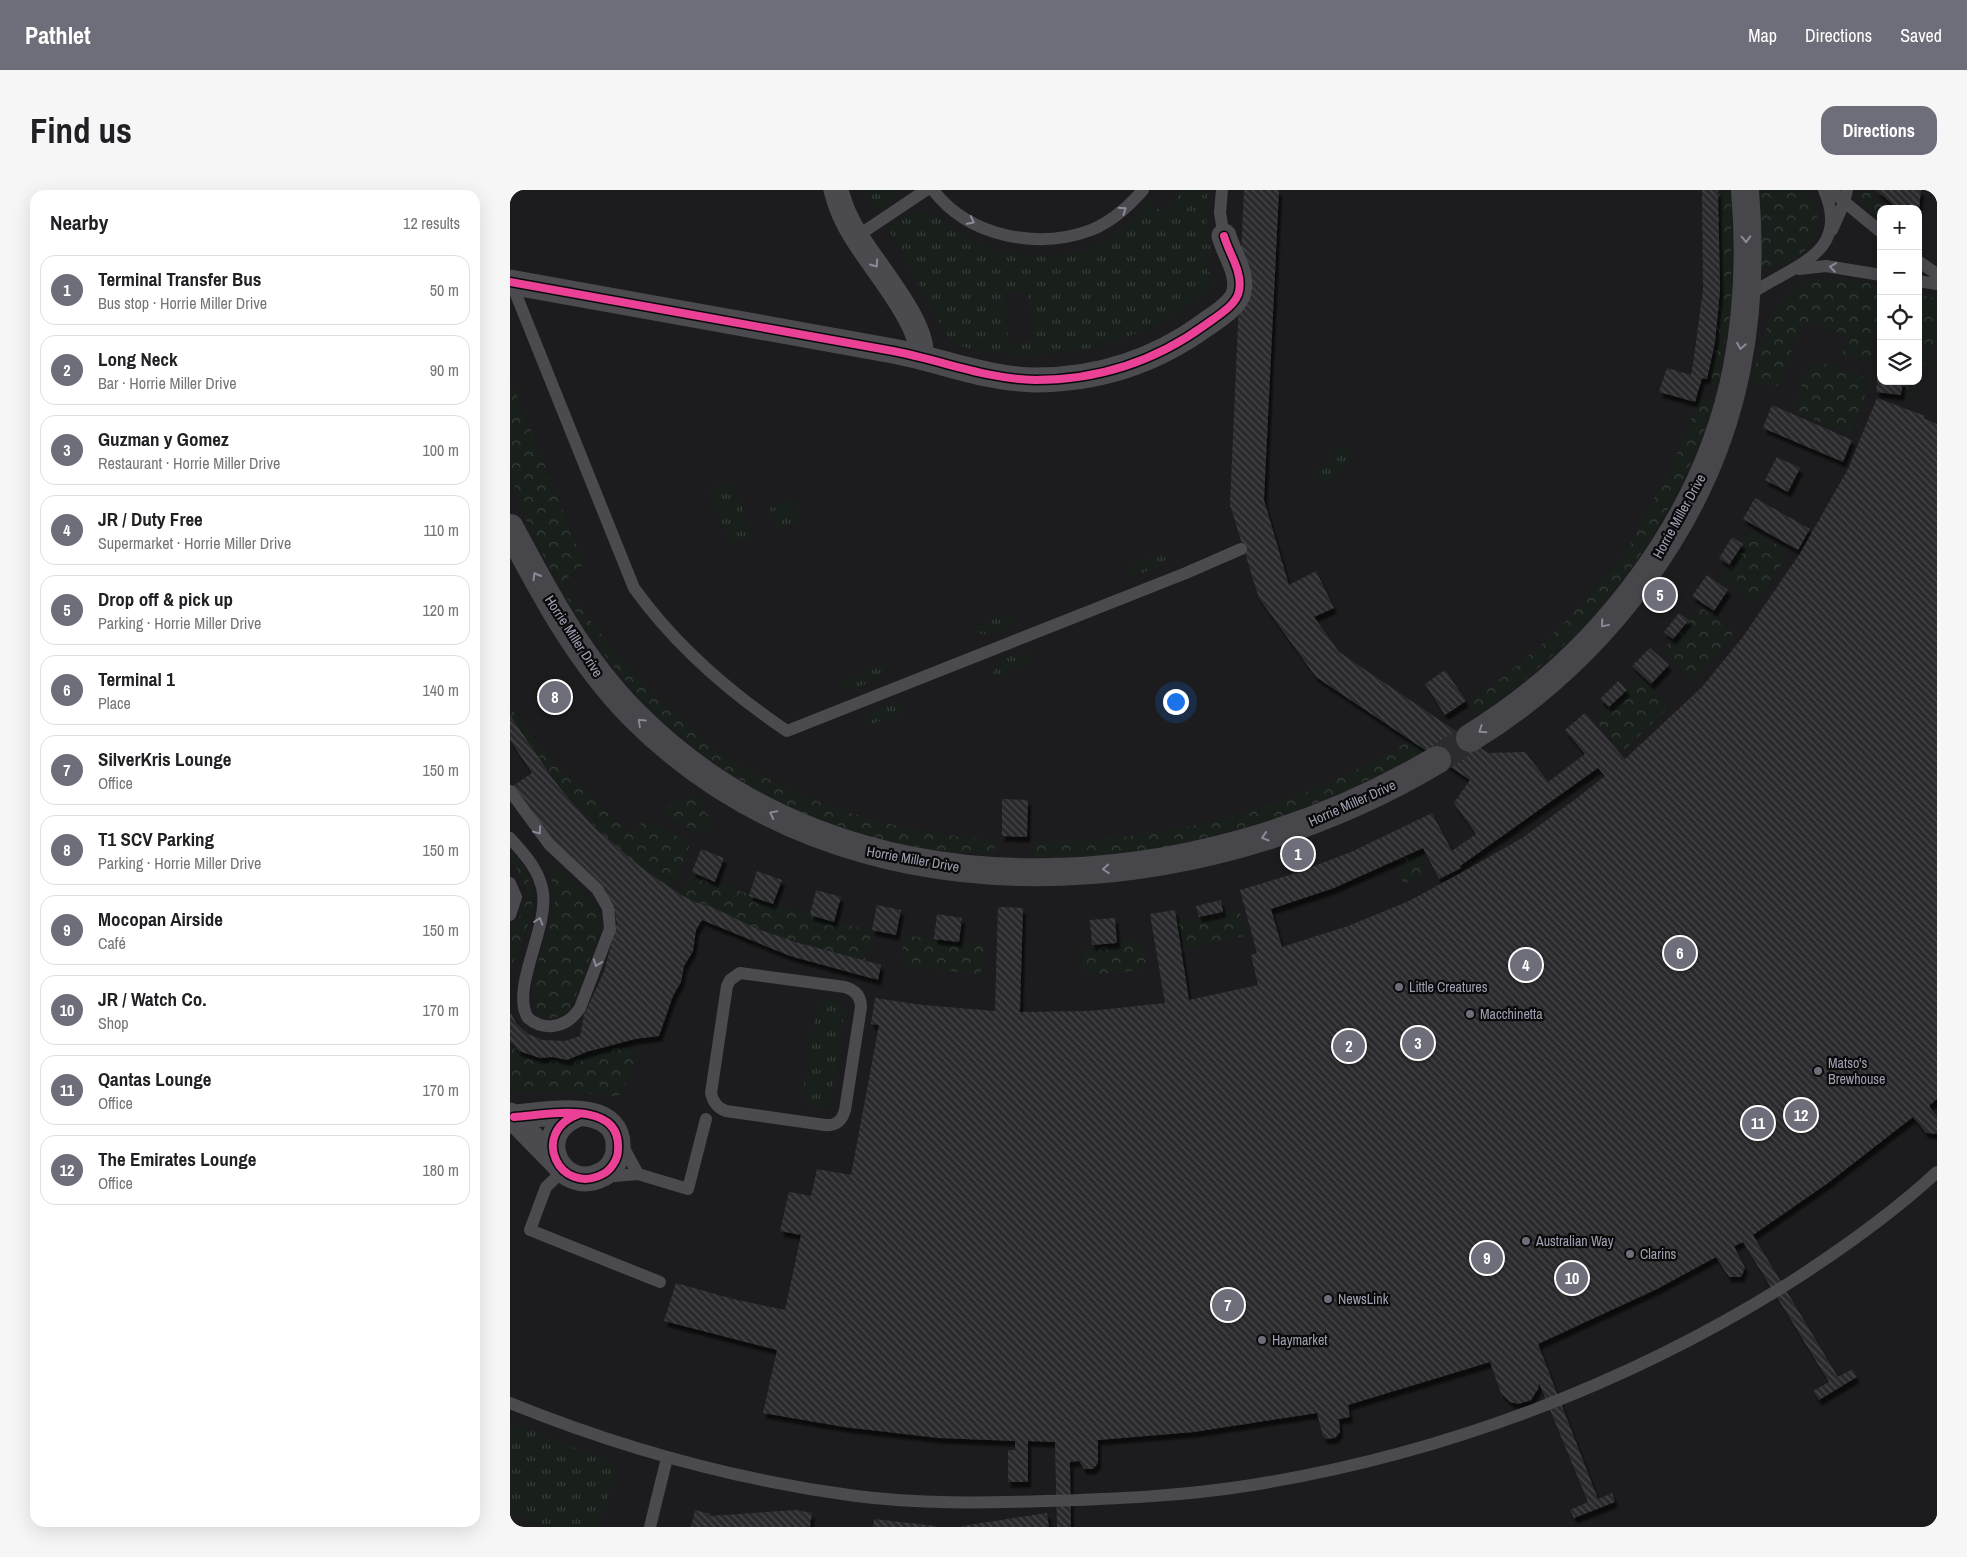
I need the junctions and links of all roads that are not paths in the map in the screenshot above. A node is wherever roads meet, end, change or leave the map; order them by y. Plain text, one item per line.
1 (836, 190) edge
2 (926, 190) edge
3 (933, 190) edge
4 (1143, 190) edge
5 (1222, 190) edge
6 (1746, 190) edge
7 (1824, 190) edge
8 (1830, 190) edge
9 (1846, 196) edge
10 (1877, 228) edge
11 (1829, 235) junction
12 (1224, 236) joint
13 (856, 237) junction
14 (1922, 264) edge
15 (1877, 274) edge
16 (1937, 274) edge
17 (1783, 275) junction
18 (510, 282) edge
19 (1922, 282) edge
20 (1937, 284) edge
21 (1746, 298) junction
22 (921, 356) junction
23 (510, 528) edge
24 (1241, 549) dead end
25 (1470, 738) tunnel mouth
26 (1437, 760) tunnel mouth
27 (510, 791) edge
28 (510, 838) edge
29 (510, 884) edge
30 (510, 915) edge
31 (711, 1092) junction
32 (726, 1110) junction
33 (579, 1114) junction
34 (512, 1116) edge
35 (706, 1119) junction
36 (616, 1132) junction
37 (560, 1167) junction
38 (1937, 1172) edge
39 (638, 1174) junction
40 (595, 1178) junction
41 (660, 1282) dead end
42 (510, 1403) edge
43 (667, 1458) junction
44 (650, 1527) edge

1 - 13 street
2 - 13 lane
3 -> 4 lane
5 - 12 lane
6 -> 21 main road, Horrie Miller Drive
7 - 11 lane
8 - 9 lane
9 - 10 lane
9 - 11 lane
11 - 17 lane
12 - 22 street
13 -> 22 street
14 - 16 lane
15 -> 17 lane
17 - 21 lane
18 - 22 street
18 - 24 lane
19 - 20 lane
21 -> 25 main road, Horrie Miller Drive
26 -> 23 main road, Horrie Miller Drive
27 -> 28 lane
29 - 30 lane
31 - 32 lane
31 - 32 lane
31 - 35 lane
32 - 35 lane
33 - 34 street
33 - 36 street
33 - 37 street
34 - 37 street
35 - 39 lane
36 - 39 lane
36 - 40 street
37 - 40 street
37 - 41 lane
38 - 43 lane
39 - 40 lane
42 - 43 lane
43 - 44 lane

